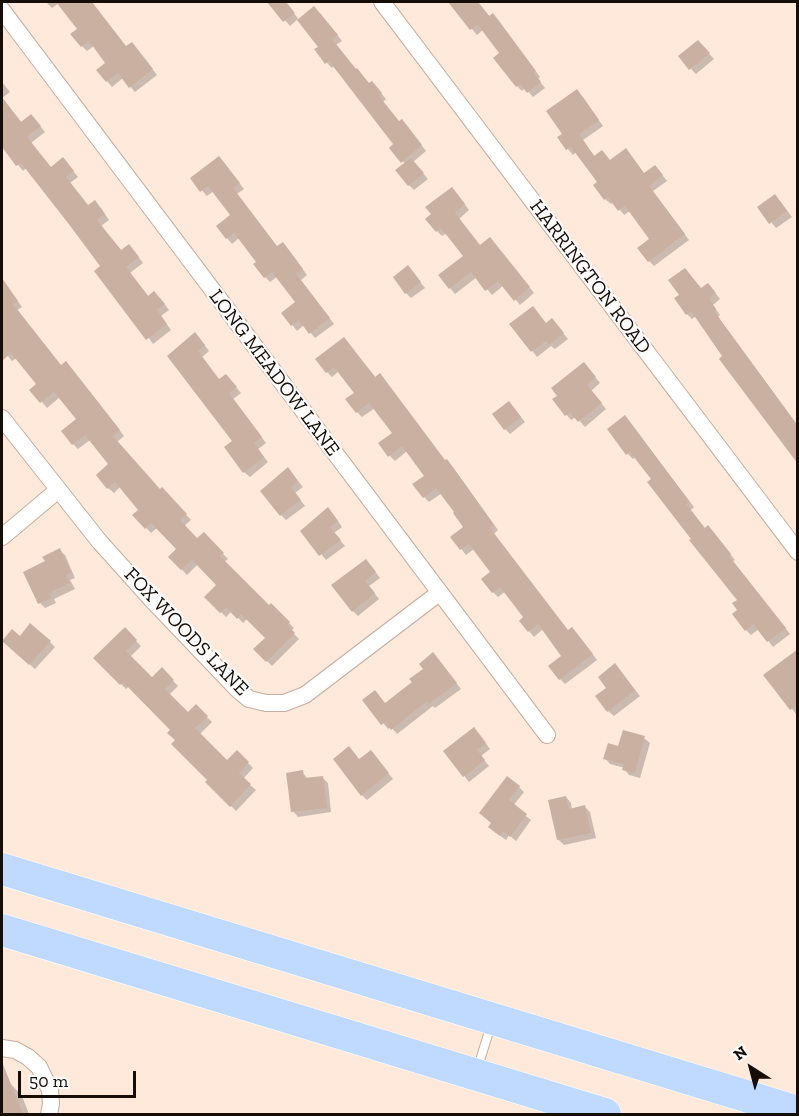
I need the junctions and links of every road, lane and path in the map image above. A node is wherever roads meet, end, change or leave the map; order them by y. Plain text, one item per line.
1 (382, 2) edge
2 (2, 10) edge
3 (2, 418) edge
4 (58, 490) junction
5 (2, 537) edge
6 (798, 552) edge
7 (439, 593) junction
8 (547, 735) dead end
9 (2, 869) edge
10 (2, 930) edge
11 (493, 1019) junction
12 (2, 1048) edge
13 (476, 1075) junction
14 (798, 1112) edge
15 (49, 1114) edge
16 (605, 1114) edge

1 - 6 street, HARRINGTON ROAD
2 - 7 street, LONG MEADOW LANE
3 - 4 street, FOX WOODS LANE
4 - 5 street
4 - 7 street, FOX WOODS LANE
7 - 8 street, LONG MEADOW LANE
9 - 11 highway
10 - 13 highway
11 - 13 lane
11 - 14 highway
12 - 15 street
13 - 16 highway

